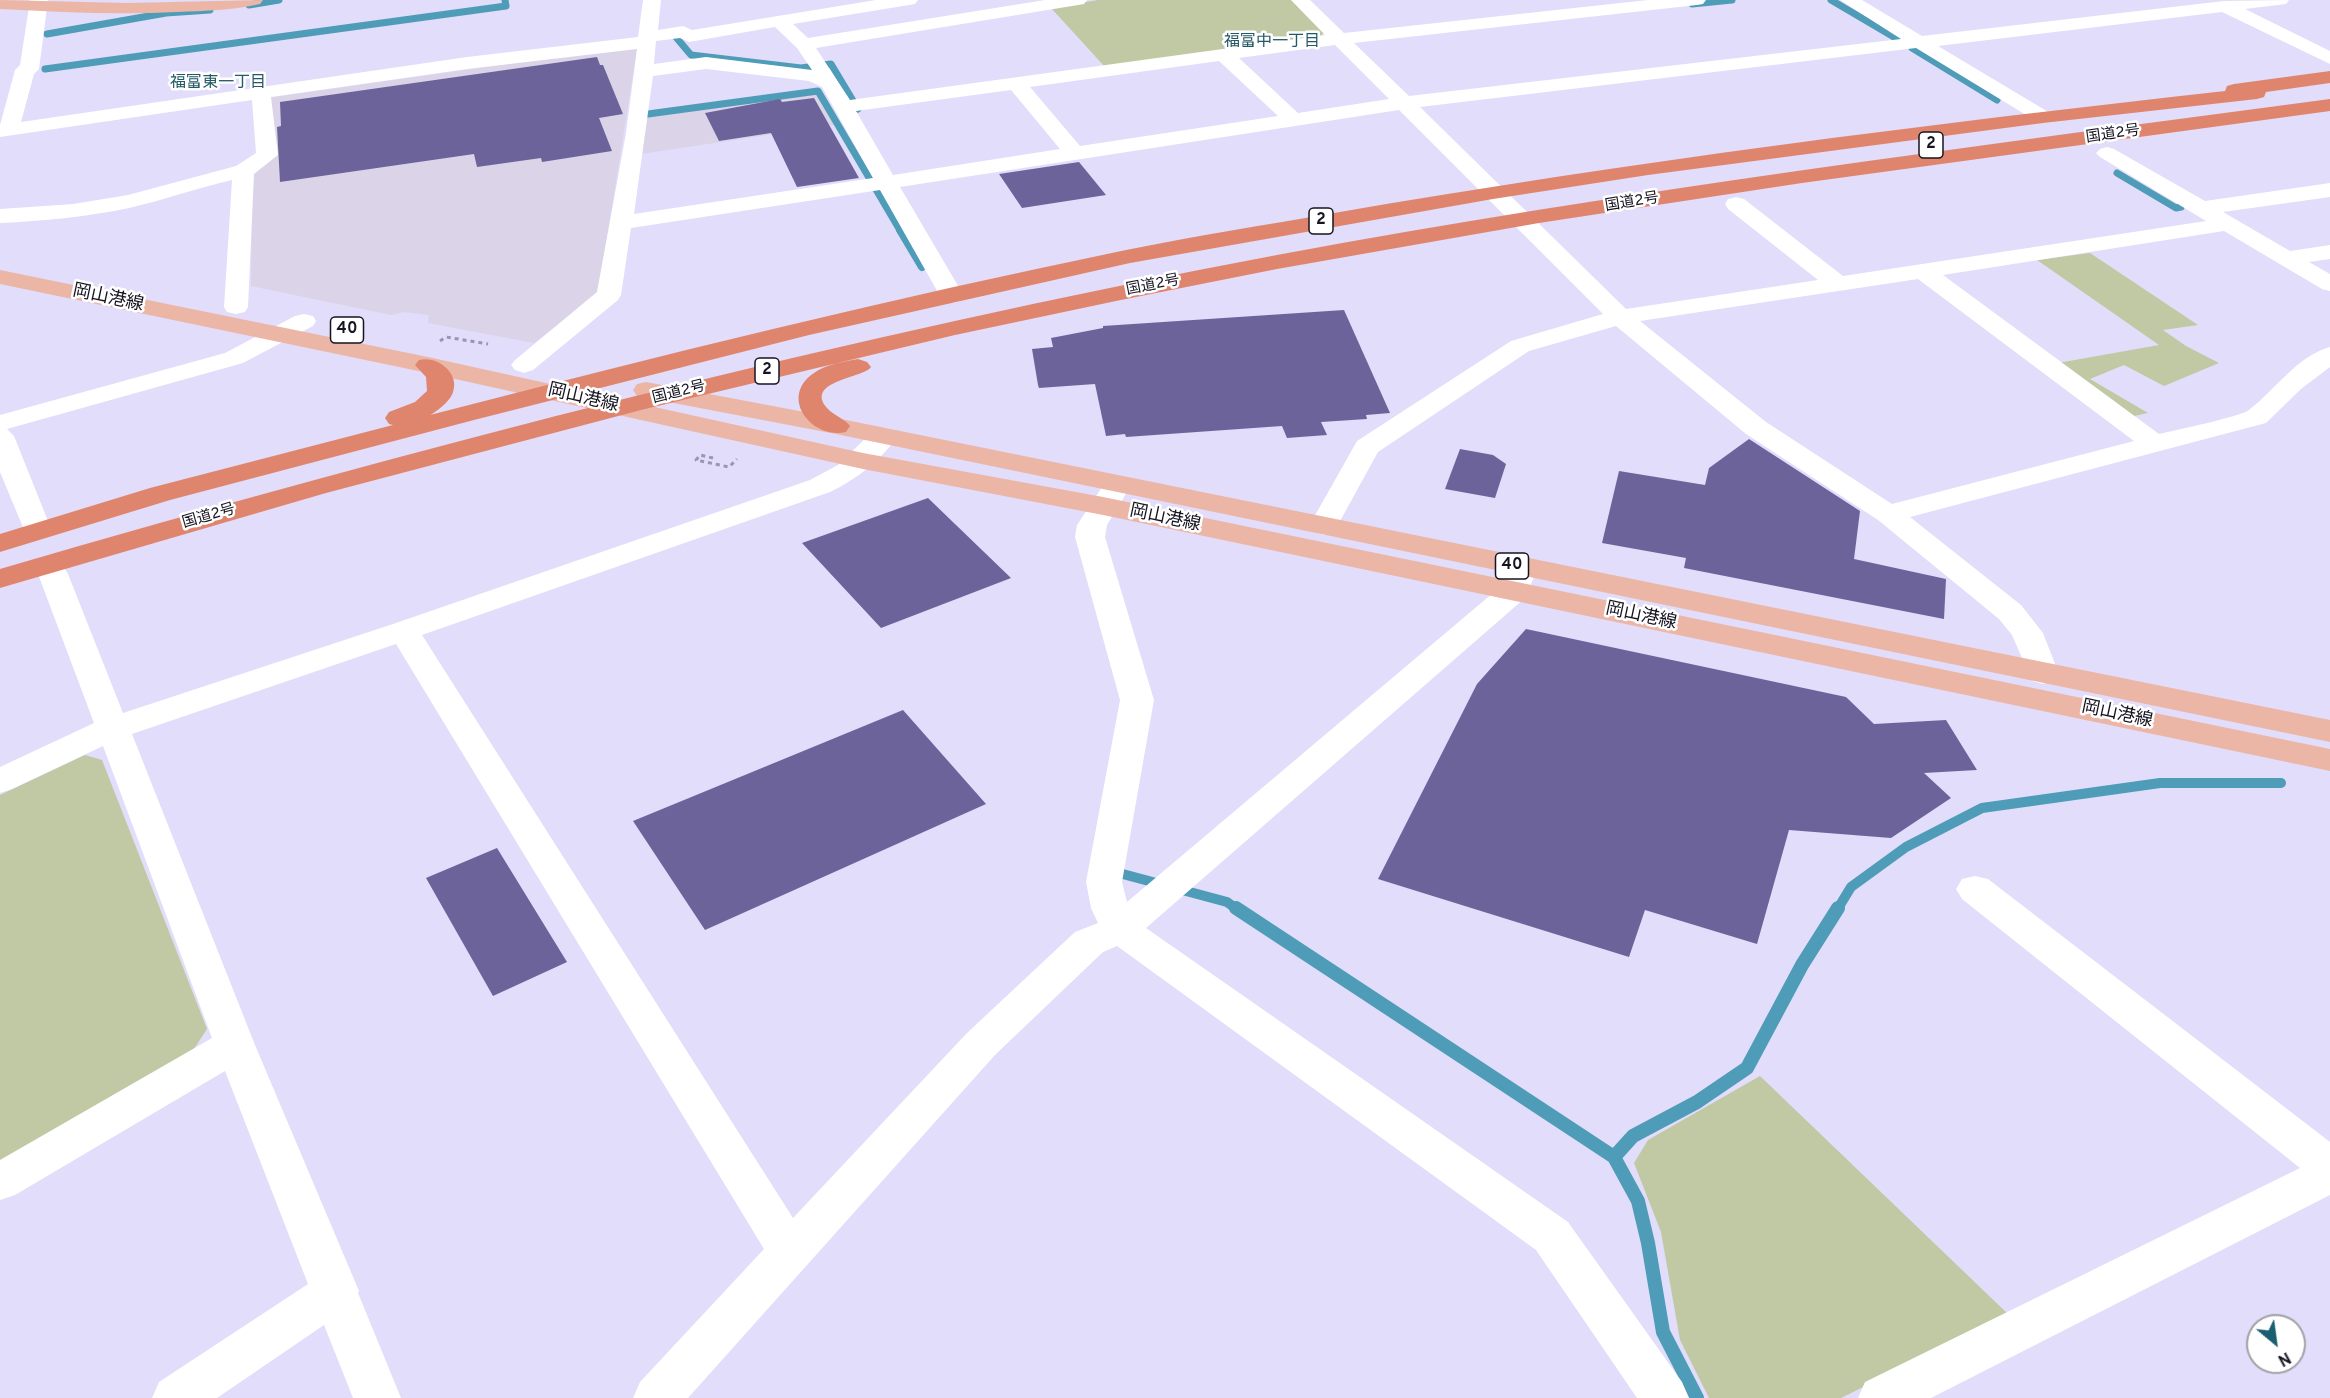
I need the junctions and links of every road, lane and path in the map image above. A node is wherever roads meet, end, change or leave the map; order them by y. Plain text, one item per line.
1 (249, 0) edge
2 (652, 0) edge
3 (909, 0) edge
4 (1078, 0) edge
5 (1302, 0) edge
6 (1697, 0) edge
7 (1849, 0) edge
8 (2280, 0) edge
9 (38, 3) edge
10 (2218, 3) edge
11 (0, 4) edge
12 (128, 4) edge
13 (780, 22) junction
14 (648, 39) junction
15 (1338, 39) junction
16 (1918, 43) junction
17 (804, 44) junction
18 (1226, 57) junction
19 (2330, 58) edge
20 (644, 71) junction
21 (822, 71) junction
22 (2330, 76) edge
23 (1018, 85) junction
24 (2330, 87) edge
25 (2330, 92) edge
26 (261, 93) junction
27 (1403, 103) junction
28 (2330, 105) edge
29 (849, 108) junction
30 (2102, 110) junction
31 (2043, 117) junction
32 (2330, 119) edge
33 (1294, 120) junction
34 (7, 129) edge
35 (2101, 145) junction
36 (1074, 154) junction
37 (243, 171) junction
38 (877, 185) junction
39 (2330, 189) edge
40 (1493, 192) junction
41 (1737, 204) junction
42 (2204, 208) junction
43 (0, 216) edge
44 (1539, 217) junction
45 (622, 223) junction
46 (2229, 224) junction
47 (2330, 252) edge
48 (0, 258) edge
49 (2287, 258) junction
50 (1923, 271) junction
51 (0, 277) edge
52 (1838, 284) junction
53 (2330, 284) edge
54 (952, 296) junction
55 (236, 307) junction
56 (1620, 317) junction
57 (304, 321) junction
58 (1025, 324) junction
59 (281, 334) junction
60 (452, 338) dead end
61 (488, 344) dead end
62 (2330, 355) edge
63 (428, 365) junction
64 (524, 365) junction
65 (596, 391) junction
66 (551, 392) junction
67 (694, 400) junction
68 (647, 402) junction
69 (0, 423) edge
70 (836, 426) junction
71 (0, 436) edge
72 (884, 436) junction
73 (2155, 444) junction
74 (704, 456) dead end
75 (863, 461) junction
76 (725, 466) dead end
77 (160, 494) junction
78 (1111, 495) junction
79 (1888, 514) junction
80 (1324, 526) junction
81 (37, 531) junction
82 (0, 543) edge
83 (0, 556) edge
84 (53, 574) junction
85 (0, 579) edge
86 (1519, 579) junction
87 (0, 590) edge
88 (404, 631) junction
89 (2043, 674) junction
90 (113, 728) junction
91 (2330, 731) edge
92 (2330, 760) edge
93 (0, 781) edge
94 (1974, 889) dead end
95 (1120, 929) junction
96 (235, 1045) junction
97 (2330, 1167) edge
98 (2330, 1174) edge
99 (0, 1182) edge
100 (791, 1253) junction
101 (336, 1291) junction
102 (176, 1398) edge
103 (377, 1398) edge
104 (657, 1398) edge
105 (1665, 1398) edge
106 (1882, 1398) edge

1 - 12 main road
2 - 14 street
3 - 13 street
4 - 17 street
5 - 15 street
6 - 15 street
7 - 16 street
8 - 10 street
9 - 11 main road
9 - 12 main road
9 - 34 street
10 - 16 street
10 - 19 street
13 - 14 street
13 - 17 street
14 - 20 street
14 - 26 street
15 - 18 street
15 - 27 street
16 - 27 street
16 - 31 street
17 - 21 street
18 - 23 street
18 - 33 street
20 - 21 street
20 - 45 street
21 - 29 street
22 - 30 highway, 2
23 - 29 street
23 - 36 street
24 - 30 highway, 2
25 - 44 highway, 国道2号 / 2
26 - 34 street
26 - 37 street
27 - 33 street
27 - 40 street
28 - 35 highway, 国道2号 / 2
29 - 38 street
30 - 31 highway, 2
31 - 40 highway, 2
32 - 35 highway
33 - 36 street
35 - 41 highway
35 - 42 street
35 - 44 highway, 国道2号 / 2
36 - 38 street
37 - 43 street
37 - 55 street
38 - 45 street
38 - 54 street
39 - 42 street
40 - 44 street
40 - 54 highway, 2
41 - 44 highway
41 - 52 street
42 - 46 street
44 - 56 street
44 - 58 highway
44 - 83 highway, 国道2号 / 2
44 - 85 highway, 国道2号 / 2
45 - 64 street
46 - 49 street
46 - 50 street
47 - 49 street
48 - 55 main road, 岡山港線 / 40
49 - 53 street
50 - 52 street
50 - 73 street
51 - 59 main road, 岡山港線 / 40
52 - 56 street
54 - 65 highway, 2
55 - 57 main road, 岡山港線 / 40
56 - 79 street
56 - 80 street
57 - 59 street
57 - 64 main road, 岡山港線 / 40
58 - 67 highway
58 - 70 highway
59 - 63 main road, 岡山港線 / 40
59 - 69 street
60 - 61 path
62 - 73 street
63 - 66 main road, 岡山港線 / 40
63 - 77 highway
64 - 65 main road, 岡山港線 / 40
65 - 66 main road, 岡山港線 / 40
65 - 68 highway
65 - 83 highway
66 - 77 highway
67 - 68 highway
67 - 70 main road, 岡山港線 / 40
68 - 75 main road, 岡山港線 / 40
68 - 84 highway
70 - 72 main road, 岡山港線 / 40
71 - 81 street
72 - 75 street
72 - 78 main road, 岡山港線 / 40
73 - 79 street
74 - 76 path
75 - 78 main road, 岡山港線 / 40
75 - 88 street
77 - 81 highway
78 - 80 main road, 岡山港線 / 40
78 - 86 main road, 岡山港線 / 40
78 - 95 street
79 - 89 street
80 - 86 main road, 岡山港線 / 40
81 - 82 highway
84 - 87 highway
84 - 90 street
86 - 89 main road, 岡山港線 / 40
86 - 92 main road, 岡山港線 / 40
86 - 95 street
88 - 90 street
88 - 100 street
89 - 91 main road, 岡山港線 / 40
90 - 93 street
90 - 96 street
94 - 97 street
95 - 100 street
95 - 105 street
96 - 99 street
96 - 101 street
98 - 106 street
100 - 104 street
101 - 102 street
101 - 103 street

